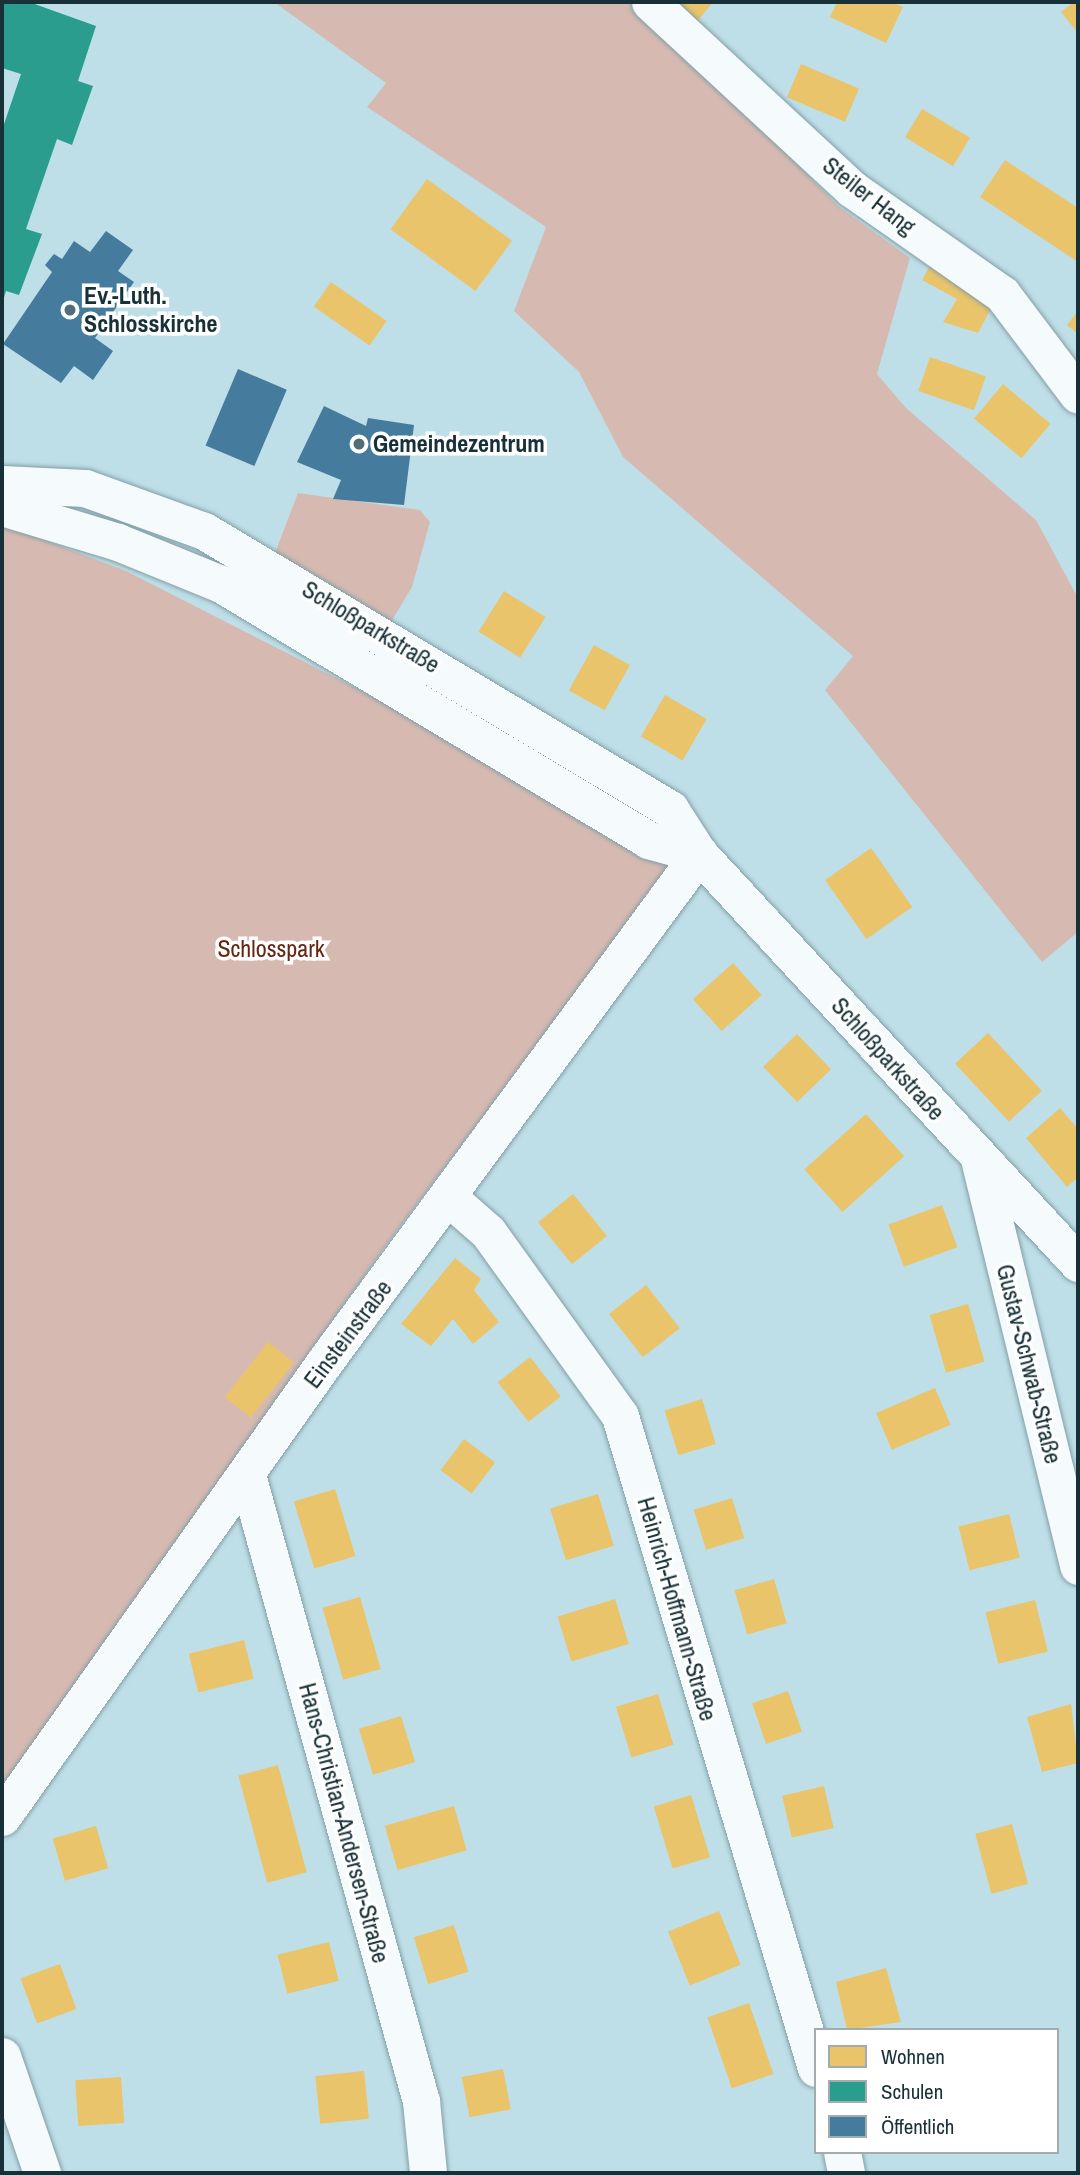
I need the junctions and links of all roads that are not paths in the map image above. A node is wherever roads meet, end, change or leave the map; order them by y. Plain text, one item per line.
1 (650, 2) edge
2 (1078, 394) edge
3 (2, 484) edge
4 (2, 508) edge
5 (699, 854) junction
6 (979, 1162) junction
7 (449, 1197) junction
8 (1078, 1263) edge
9 (247, 1475) junction
10 (1078, 1566) edge
11 (2, 1817) edge
12 (2, 2056) edge
13 (814, 2061) edge
14 (842, 2154) edge
15 (42, 2173) edge
16 (428, 2173) edge
17 (846, 2173) edge

1 - 2 street, Steiler Hang
3 - 5 street, Schloßparkstraße
4 - 5 street, Schloßparkstraße
5 - 6 street, Schloßparkstraße
5 - 7 street, Einsteinstraße
6 - 8 street, Schloßparkstraße
6 - 10 street, Gustav-Schwab-Straße
7 - 9 street, Einsteinstraße
7 - 13 street, Heinrich-Hoffmann-Straße
9 - 11 street, Einsteinstraße
9 - 16 street, Hans-Christian-Andersen-Straße
12 - 15 street
14 - 17 street

